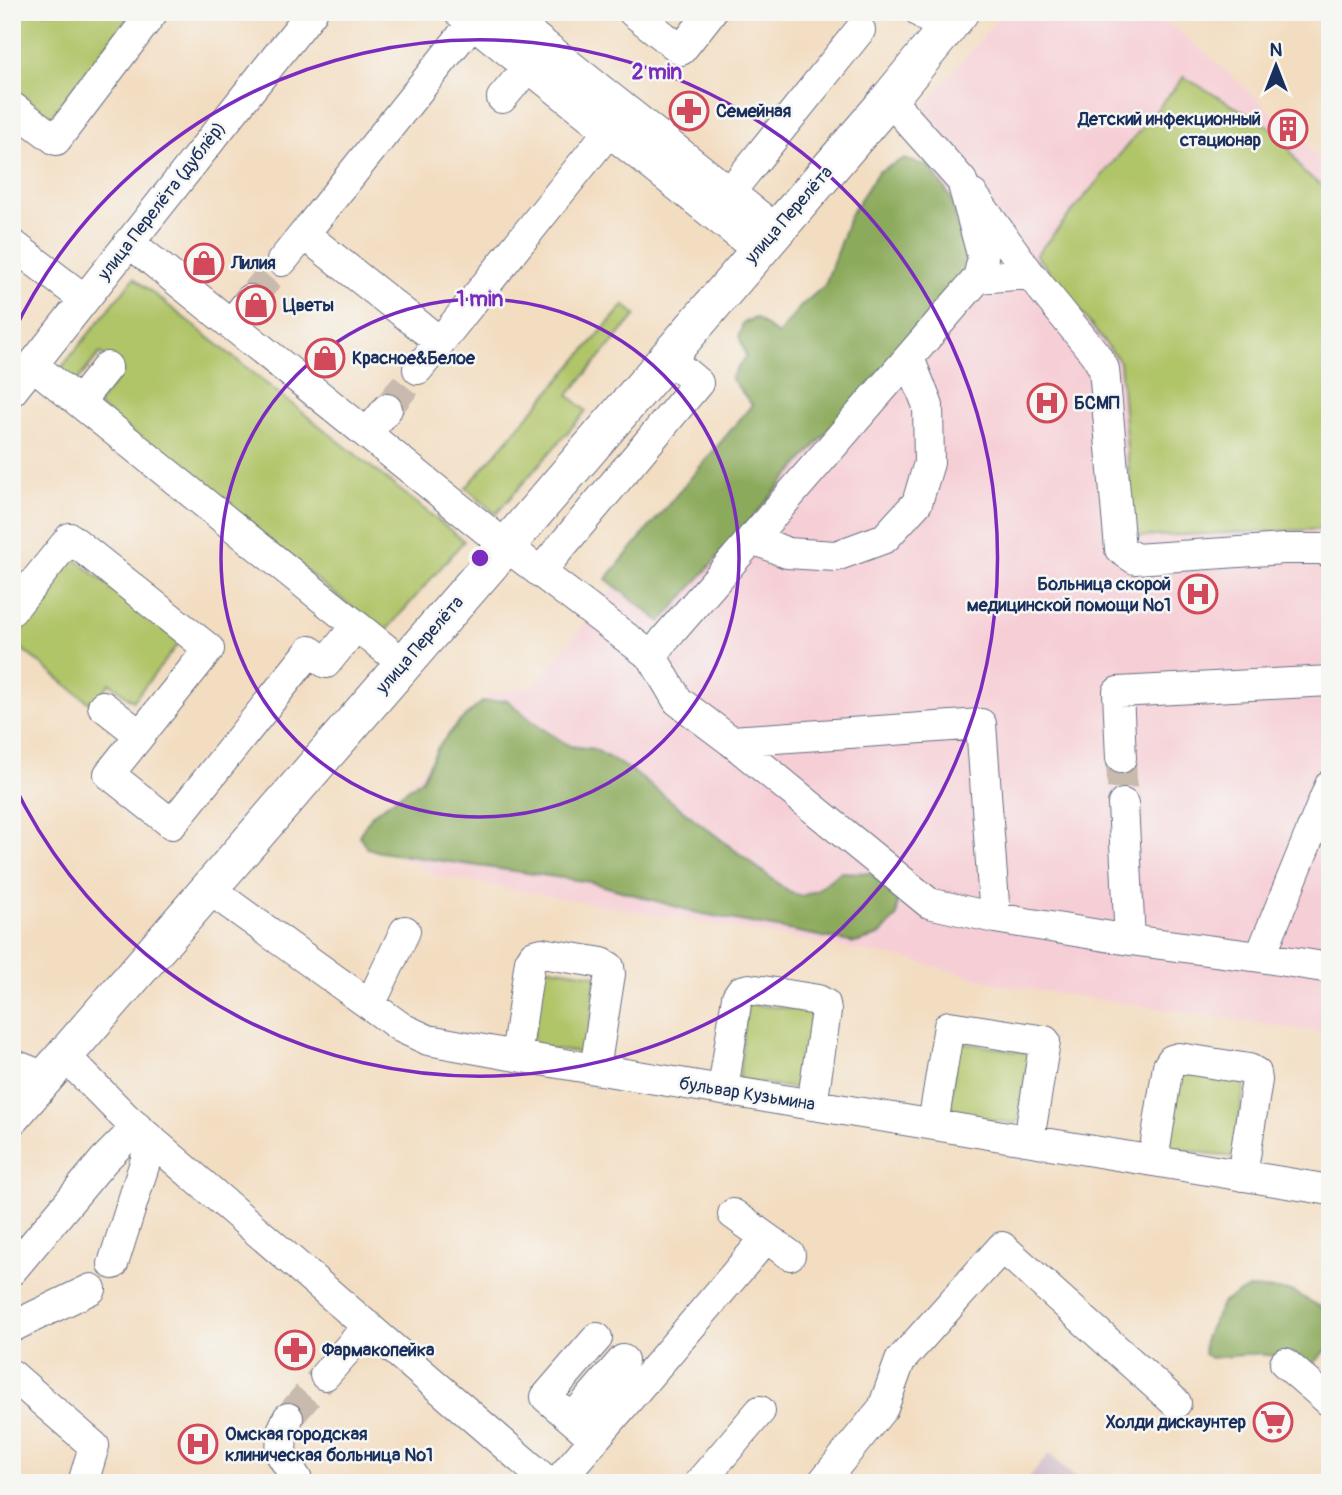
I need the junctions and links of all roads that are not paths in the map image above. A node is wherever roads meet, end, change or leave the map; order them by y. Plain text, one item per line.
1 (153, 12) edge
2 (312, 12) edge
3 (503, 12) edge
4 (634, 12) edge
5 (711, 12) edge
6 (466, 17) edge
7 (942, 19) edge
8 (860, 30) dead end
9 (528, 66) junction
10 (502, 98) dead end
11 (889, 99) junction
12 (12, 107) edge
13 (608, 131) junction
14 (962, 181) junction
15 (730, 192) junction
16 (303, 234) junction
17 (768, 241) junction
18 (129, 242) junction
19 (12, 244) edge
20 (282, 261) tunnel mouth
21 (1030, 274) junction
22 (978, 278) junction
23 (84, 299) junction
24 (250, 300) tunnel mouth
25 (231, 324) junction
26 (440, 342) junction
27 (668, 358) junction
28 (909, 358) junction
29 (33, 365) junction
30 (107, 367) dead end
31 (418, 369) tunnel mouth
32 (12, 391) edge
33 (79, 402) junction
34 (387, 409) tunnel mouth
35 (367, 434) junction
36 (752, 538) junction
37 (506, 546) junction
38 (1330, 553) edge
39 (540, 572) junction
40 (12, 610) edge
41 (356, 626) junction
42 (652, 657) junction
43 (404, 664) junction
44 (1330, 681) edge
45 (103, 706) dead end
46 (140, 735) junction
47 (731, 741) junction
48 (1121, 758) tunnel mouth
49 (1330, 785) edge
50 (1123, 804) tunnel mouth
51 (209, 889) junction
52 (995, 918) junction
53 (405, 931) dead end
54 (1129, 940) junction
55 (1260, 957) junction
56 (1330, 968) edge
57 (370, 1005) junction
58 (516, 1056) junction
59 (41, 1066) edge
60 (596, 1069) junction
61 (723, 1090) junction
62 (812, 1105) junction
63 (12, 1116) edge
64 (933, 1124) junction
65 (144, 1134) junction
66 (1029, 1140) junction
67 (1153, 1161) junction
68 (1242, 1176) junction
69 (1330, 1190) edge
70 (733, 1214) dead end
71 (113, 1264) dead end
72 (12, 1270) edge
73 (91, 1289) dead end
74 (12, 1326) edge
75 (368, 1326) junction
76 (597, 1338) dead end
77 (623, 1360) dead end
78 (1285, 1363) dead end
79 (12, 1375) edge
80 (325, 1375) tunnel mouth
81 (1328, 1388) edge
82 (1176, 1403) dead end
83 (760, 1411) dead end
84 (288, 1418) tunnel mouth
85 (583, 1429) junction
86 (297, 1480) dead end
87 (83, 1483) edge
88 (549, 1483) edge
89 (556, 1483) edge
90 (699, 1483) edge
91 (822, 1483) edge

1 - 12 street
2 - 18 street, улица Перелёта (дублёр)
3 - 15 street
4 - 5 street
6 - 9 street
6 - 16 street
7 - 11 main road, улица Перелёта
8 - 15 street
9 - 10 street
9 - 13 street
11 - 14 street
11 - 17 main road, улица Перелёта
13 - 17 street
13 - 26 street
14 - 21 street
14 - 22 street
15 - 17 street
16 - 20 street
16 - 26 street
17 - 27 main road, улица Перелёта
18 - 23 street, улица Перелёта (дублёр)
18 - 25 street
19 - 23 street
21 - 22 street
21 - 38 street
22 - 28 street
23 - 29 street, улица Перелёта (дублёр)
24 - 25 street
25 - 35 street
26 - 31 street
27 - 37 main road, улица Перелёта
27 - 39 street
28 - 36 street
28 - 36 street
29 - 32 street, улица Перелёта (дублёр)
29 - 33 street
30 - 33 street
33 - 41 street
34 - 35 street
35 - 37 street
36 - 42 street
37 - 39 street
37 - 43 main road, улица Перелёта
39 - 42 street
40 - 46 street
41 - 43 street
41 - 46 street
42 - 47 street
43 - 51 main road, улица Перелёта
44 - 48 street
45 - 46 street
47 - 52 street
47 - 52 street
49 - 55 street
50 - 54 street
51 - 57 street, бульвар Кузьмина
51 - 59 main road, улица Перелёта
52 - 54 street
53 - 57 street
54 - 55 street
55 - 56 street
57 - 58 street, бульвар Кузьмина
58 - 60 street, бульвар Кузьмина
58 - 60 street
59 - 63 main road, улица Перелёта
59 - 65 street
60 - 61 street, бульвар Кузьмина
61 - 62 street, бульвар Кузьмина
61 - 62 street
62 - 64 street, бульвар Кузьмина
64 - 66 street, бульвар Кузьмина
64 - 66 street
65 - 71 street
65 - 72 street
65 - 75 street
66 - 67 street, бульвар Кузьмина
67 - 68 street, бульвар Кузьмина
67 - 68 street
68 - 69 street, бульвар Кузьмина
70 - 85 street
73 - 74 street
75 - 80 street
75 - 88 street
76 - 85 street
77 - 85 street
78 - 81 street
79 - 87 street
82 - 91 street
83 - 90 street
84 - 86 street
85 - 89 street

